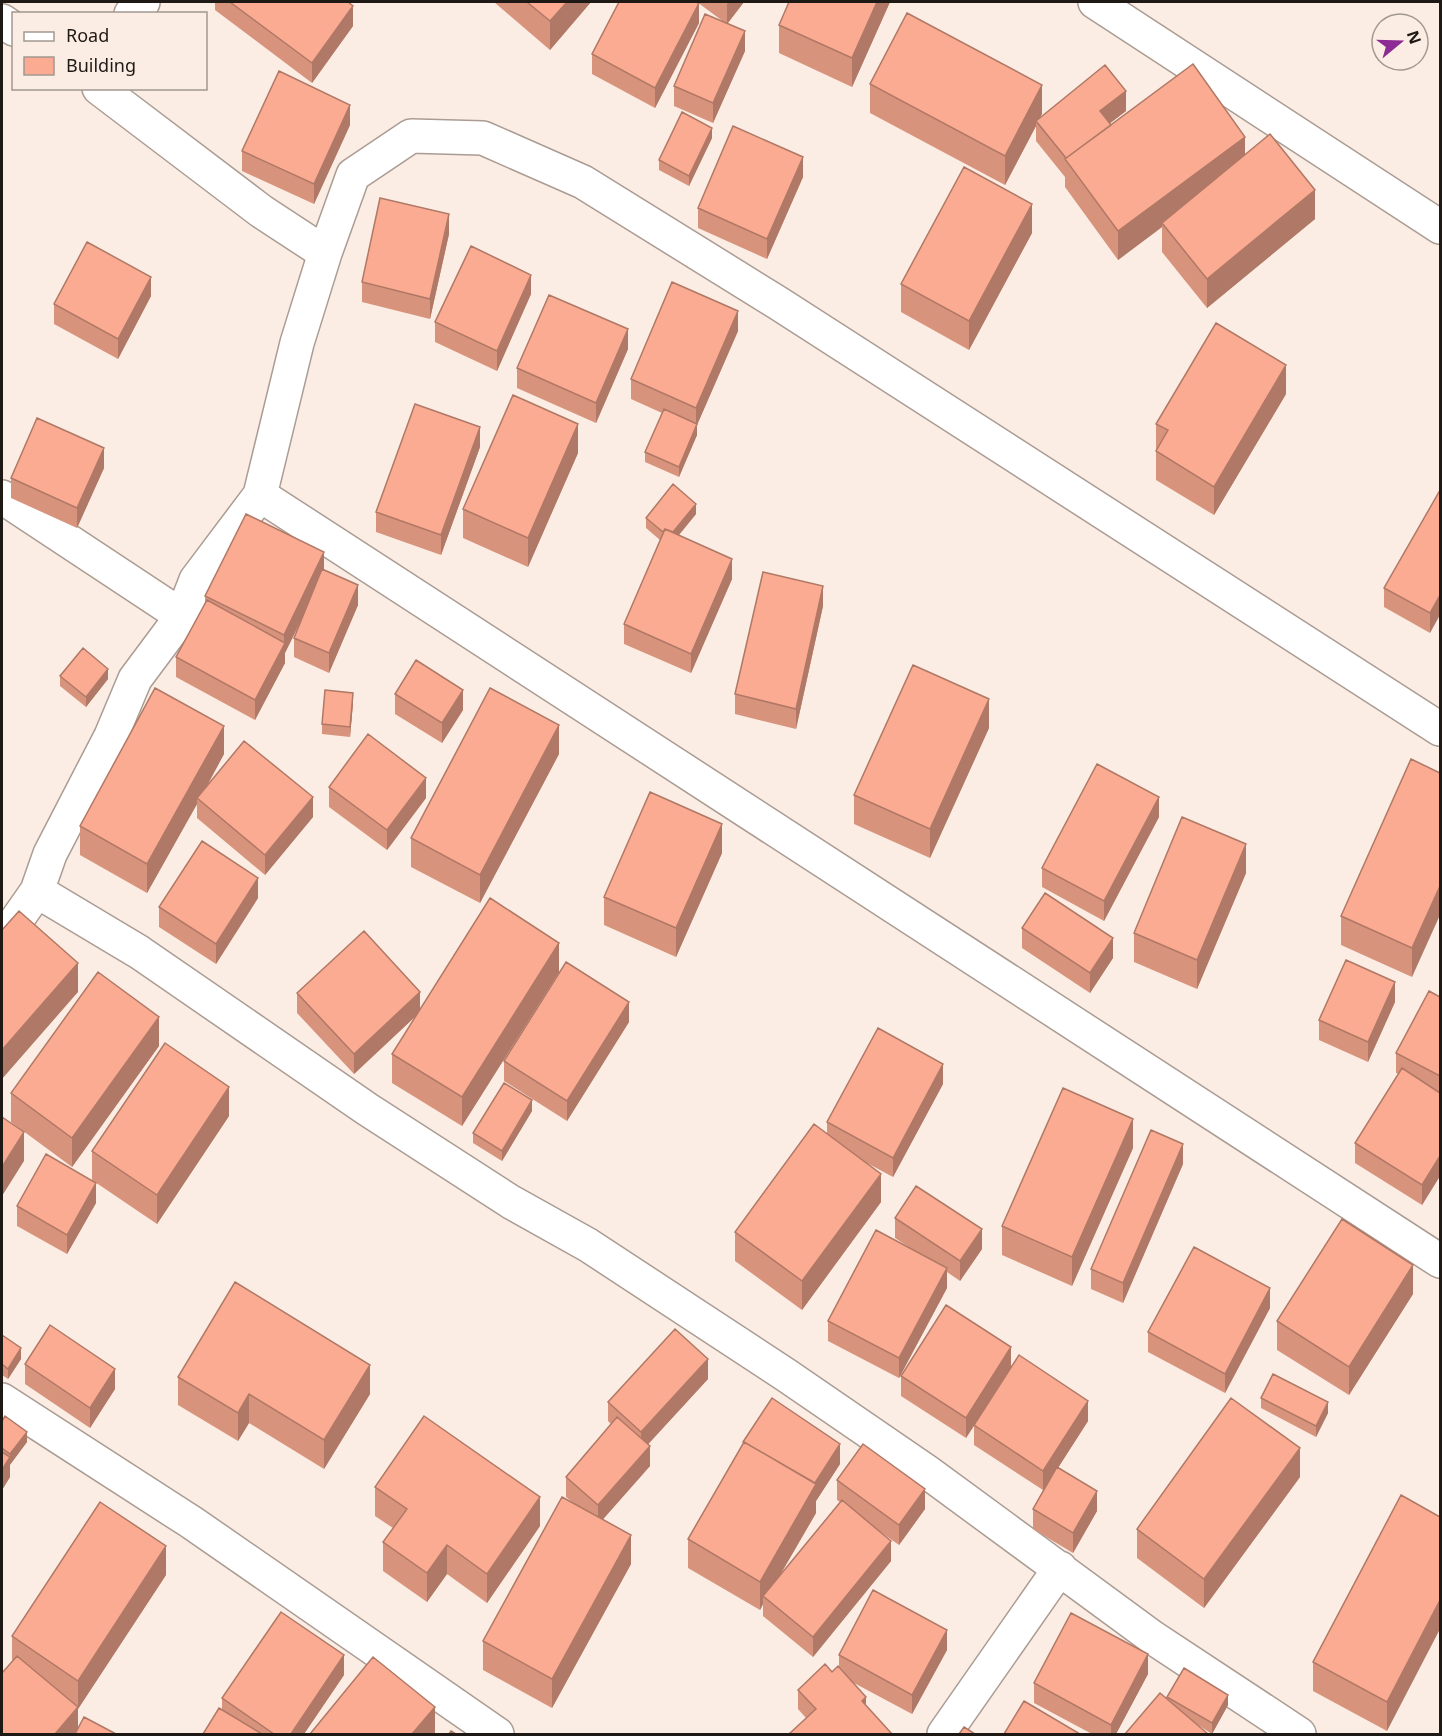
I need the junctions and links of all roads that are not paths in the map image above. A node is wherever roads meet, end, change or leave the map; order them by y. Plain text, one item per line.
1 (1095, 2) edge
2 (102, 90) edge
3 (1440, 227) edge
4 (325, 254) junction
5 (260, 495) junction
6 (2, 497) edge
7 (182, 616) junction
8 (1440, 729) edge
9 (37, 891) junction
10 (2, 941) edge
11 (1440, 1261) edge
12 (2, 1400) edge
13 (1060, 1568) junction
14 (497, 1734) edge
15 (944, 1734) edge
16 (1299, 1734) edge

1 - 3 street
2 - 4 street
4 - 5 street
4 - 8 street
5 - 7 street
5 - 11 street
6 - 7 street
7 - 9 street
9 - 10 street
9 - 13 street
12 - 14 street
13 - 15 street
13 - 16 street

